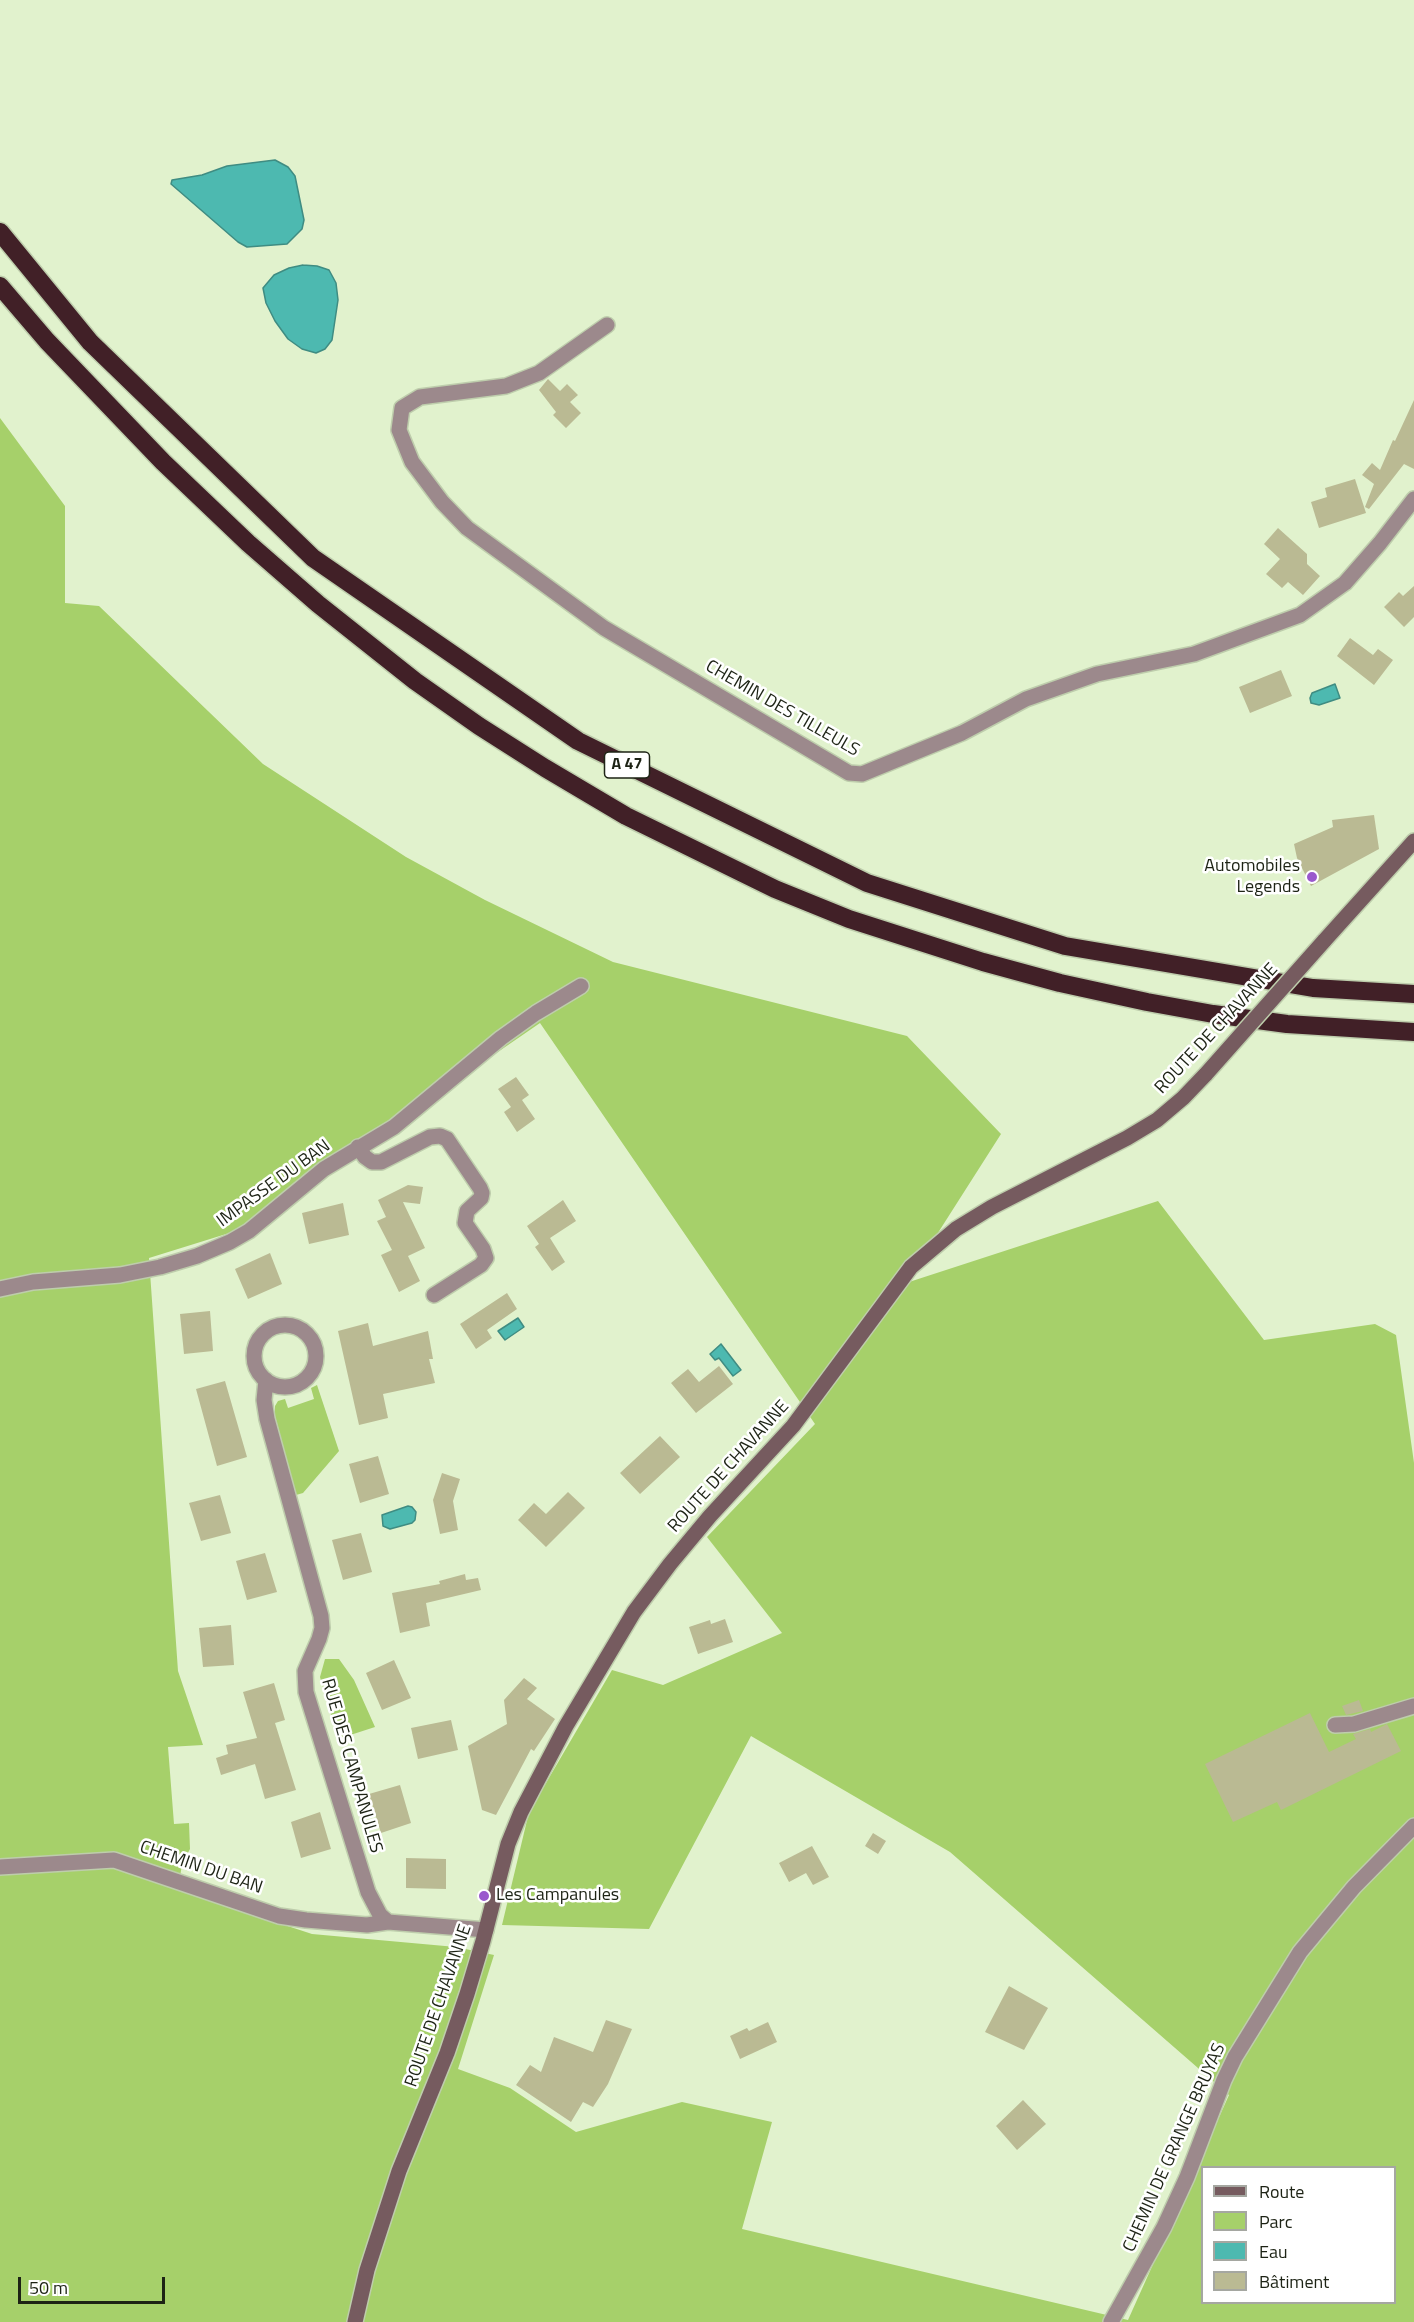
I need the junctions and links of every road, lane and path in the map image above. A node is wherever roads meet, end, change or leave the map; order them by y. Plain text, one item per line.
1 (0, 232) edge
2 (0, 286) edge
3 (607, 325) dead end
4 (1414, 499) edge
5 (1414, 841) edge
6 (581, 986) dead end
7 (1414, 994) edge
8 (1414, 1032) edge
9 (358, 1147) junction
10 (0, 1289) edge
11 (434, 1295) dead end
12 (266, 1380) junction
13 (1414, 1706) edge
14 (1335, 1725) dead end
15 (1414, 1826) edge
16 (0, 1867) edge
17 (388, 1922) junction
18 (486, 1929) junction
19 (355, 2322) edge
20 (1111, 2322) edge

1 - 7 highway, A 47
2 - 8 highway, A 47
3 - 4 street, CHEMIN DES TILLEULS
5 - 18 main road, ROUTE DE CHAVANNE, bridge
6 - 9 street, IMPASSE DU BAN
9 - 10 street, IMPASSE DU BAN
9 - 11 street, IMPASSE DU BAN
12 - 12 street, RUE DES CAMPANULES
12 - 17 street, RUE DES CAMPANULES
13 - 14 street
15 - 20 street, CHEMIN DE GRANGE BRUYAS
16 - 17 street, CHEMIN DU BAN
17 - 18 street
18 - 19 main road, ROUTE DE CHAVANNE

